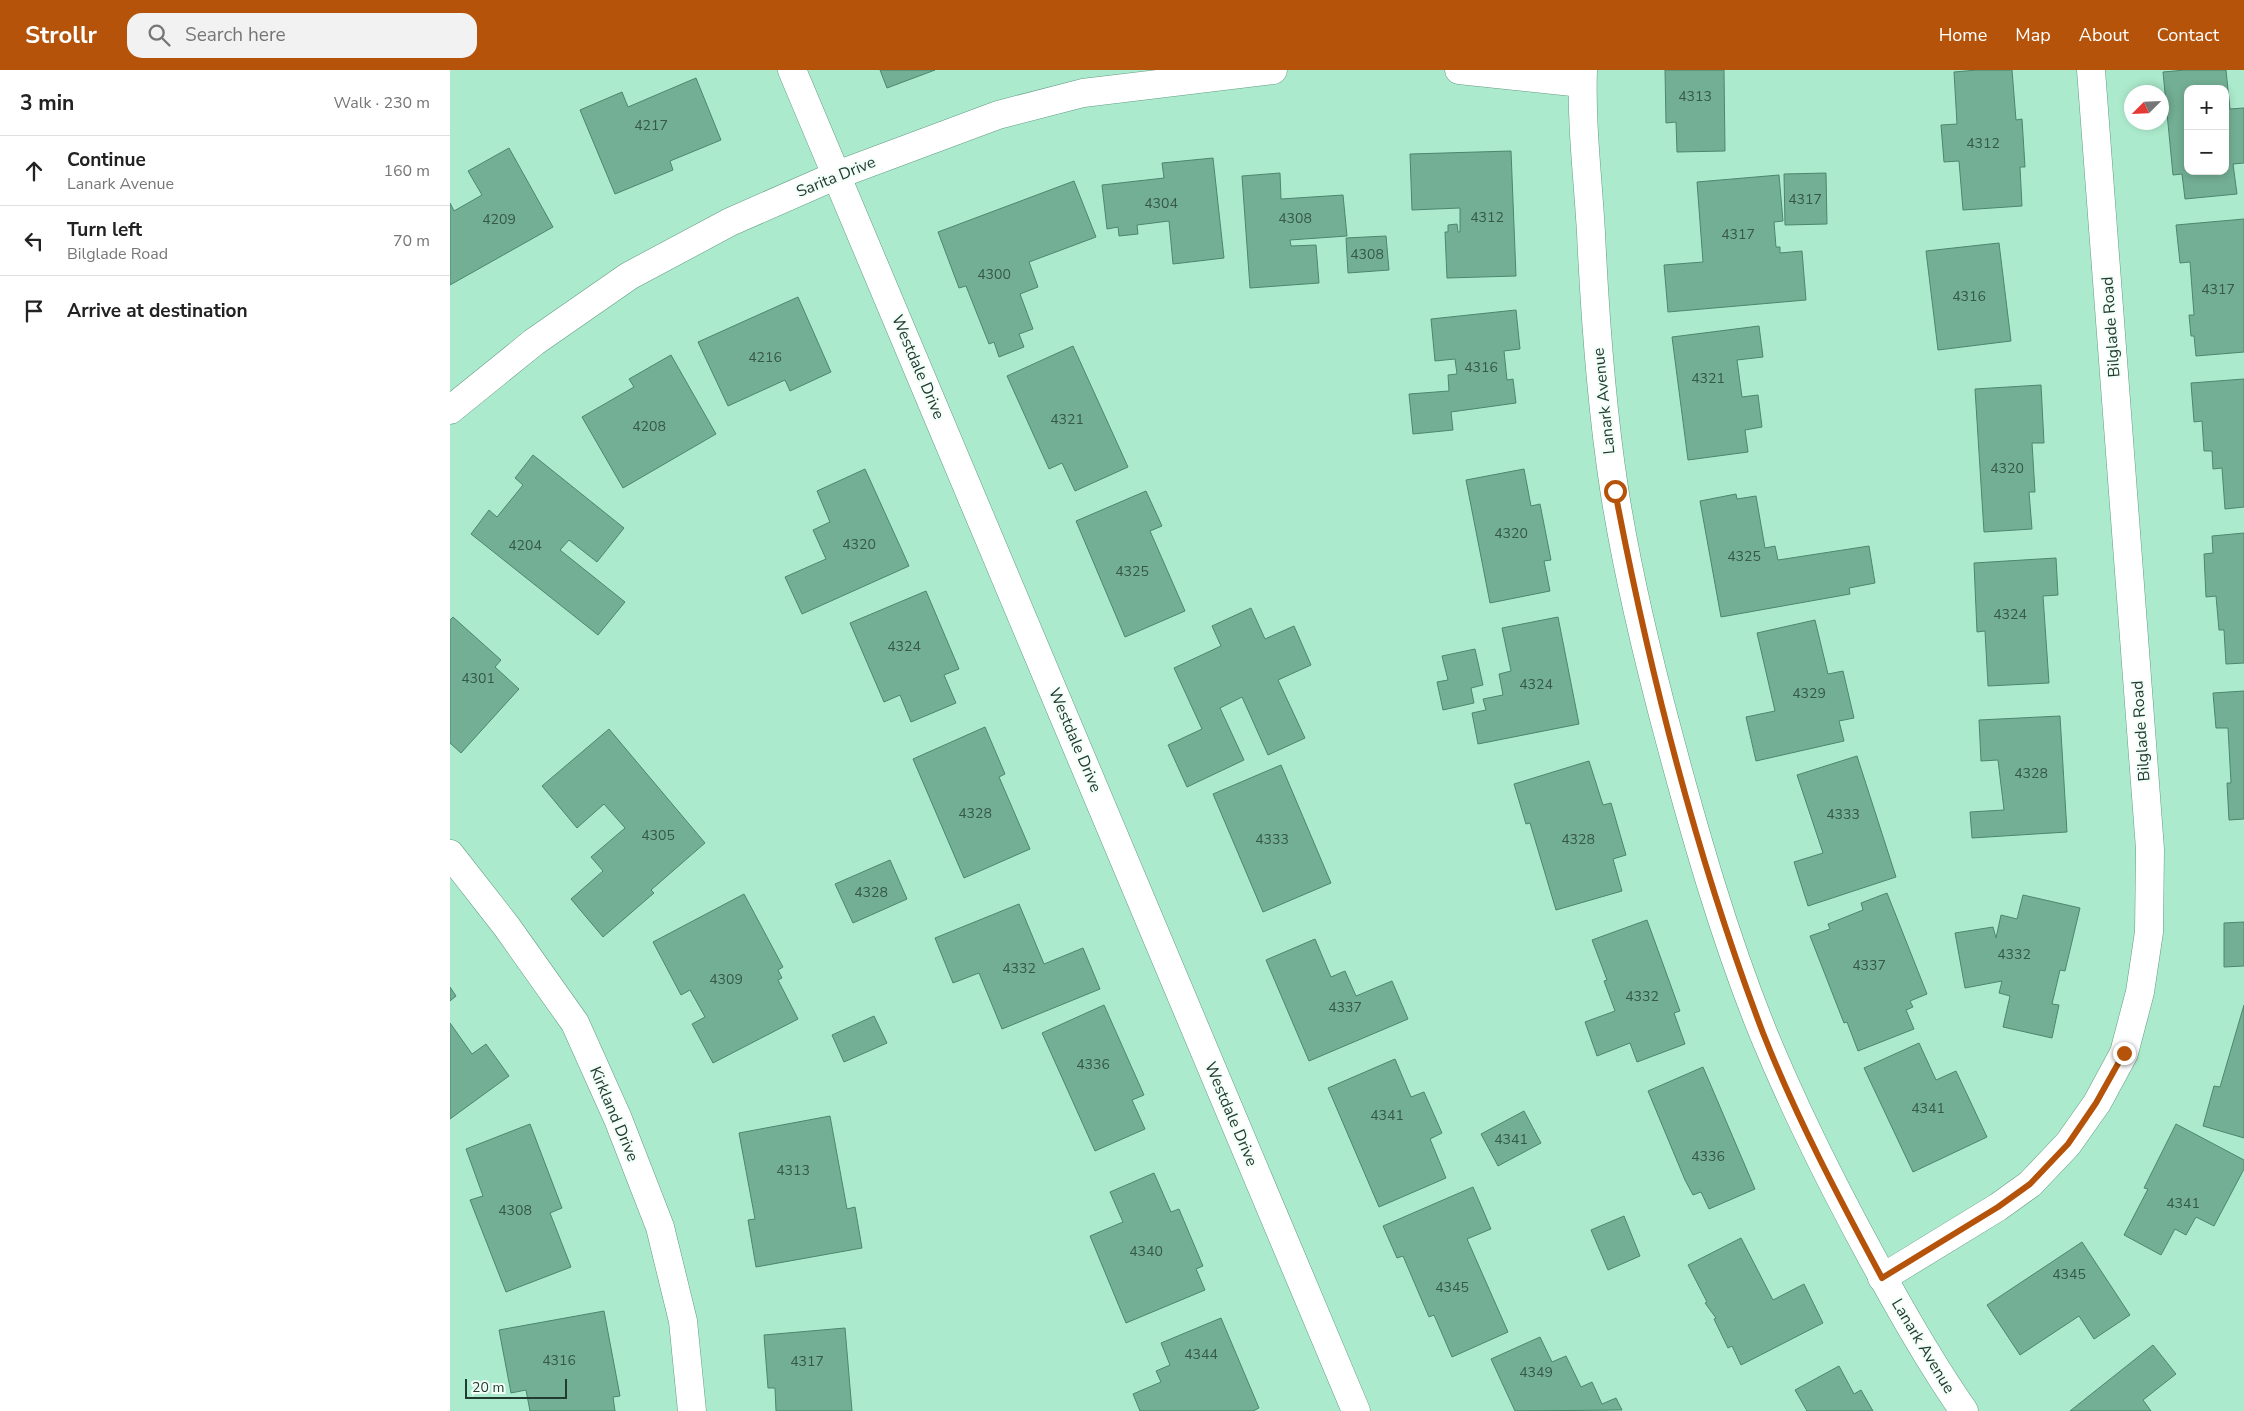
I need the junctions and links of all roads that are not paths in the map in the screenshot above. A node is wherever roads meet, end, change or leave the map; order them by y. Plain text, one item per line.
1 (792, 70) edge
2 (1273, 70) edge
3 (1459, 70) edge
4 (2091, 70) edge
5 (1582, 76) edge
6 (837, 175) junction
7 (450, 410) edge
8 (450, 854) edge
9 (1882, 1278) junction
10 (692, 1411) edge
11 (1356, 1411) edge
12 (1964, 1411) edge

1 - 6 street, Westdale Drive
2 - 6 street, Sarita Drive
3 - 5 street
4 - 9 street, Bilglade Road
5 - 9 street, Lanark Avenue
6 - 7 street, Sarita Drive
6 - 11 street, Westdale Drive
8 - 10 street, Kirkland Drive
9 - 12 street, Lanark Avenue

